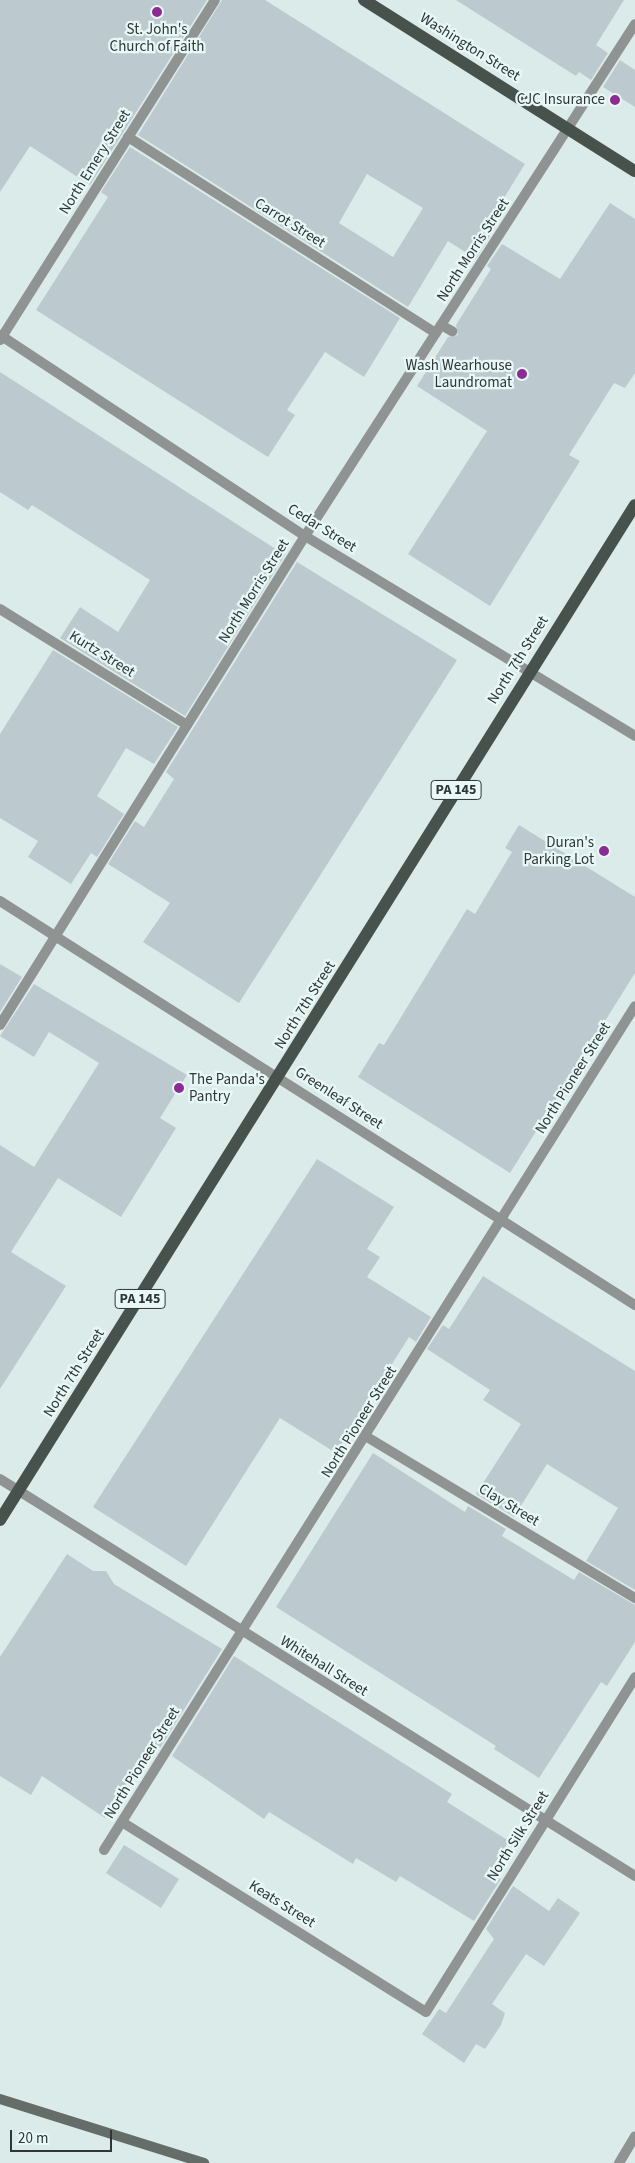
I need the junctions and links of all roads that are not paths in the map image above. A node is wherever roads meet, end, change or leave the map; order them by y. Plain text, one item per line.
1 (215, 0) edge
2 (364, 0) edge
3 (635, 24) edge
4 (569, 129) junction
5 (128, 138) junction
6 (635, 171) edge
7 (439, 329) junction
8 (452, 331) dead end
9 (1, 337) edge
10 (635, 505) edge
11 (305, 536) junction
12 (0, 608) edge
13 (529, 672) junction
14 (187, 725) junction
15 (635, 736) edge
16 (0, 901) edge
17 (56, 936) junction
18 (633, 1013) edge
19 (0, 1025) edge
20 (279, 1077) junction
21 (502, 1221) junction
22 (635, 1305) edge
23 (367, 1437) junction
24 (0, 1479) edge
25 (19, 1491) junction
26 (0, 1520) edge
27 (635, 1598) edge
28 (242, 1633) junction
29 (635, 1677) edge
30 (545, 1820) junction
31 (122, 1822) junction
32 (104, 1850) dead end
33 (635, 1876) edge
34 (426, 2012) joint
35 (0, 2099) edge
36 (635, 2136) edge
37 (204, 2163) edge
38 (619, 2163) edge

1 - 5 street, North Emery Street
2 - 4 main road, Washington Street
3 - 4 street, North Morris Street
4 - 6 main road, Washington Street
4 - 7 street, North Morris Street
5 - 7 street, Carrot Street
5 - 9 street, North Emery Street
7 - 8 street, Carrot Street
7 - 11 street, North Morris Street
9 - 11 street, Cedar Street
10 - 13 main road, North 7th Street / PA 145
11 - 13 street, Cedar Street
11 - 14 street, North Morris Street
12 - 14 street, Kurtz Street
13 - 15 street, Cedar Street
13 - 20 main road, North 7th Street / PA 145
14 - 17 street, North Morris Street
16 - 17 street, Greenleaf Street
17 - 19 street, North Morris Street
17 - 20 street, Greenleaf Street
18 - 21 street, North Pioneer Street
20 - 21 street, Greenleaf Street
20 - 25 main road, North 7th Street / PA 145
21 - 22 street, Greenleaf Street
21 - 23 street, North Pioneer Street
23 - 27 street, Clay Street
23 - 28 street, North Pioneer Street
24 - 25 street, Whitehall Street
25 - 26 main road, North 7th Street / PA 145
25 - 28 street, Whitehall Street
28 - 30 street, Whitehall Street
28 - 31 street, North Pioneer Street
29 - 30 street, North Silk Street
30 - 33 street, Whitehall Street
30 - 34 street, North Silk Street
31 - 32 street, North Pioneer Street
31 - 34 street, Keats Street
35 - 37 street
36 - 38 street

